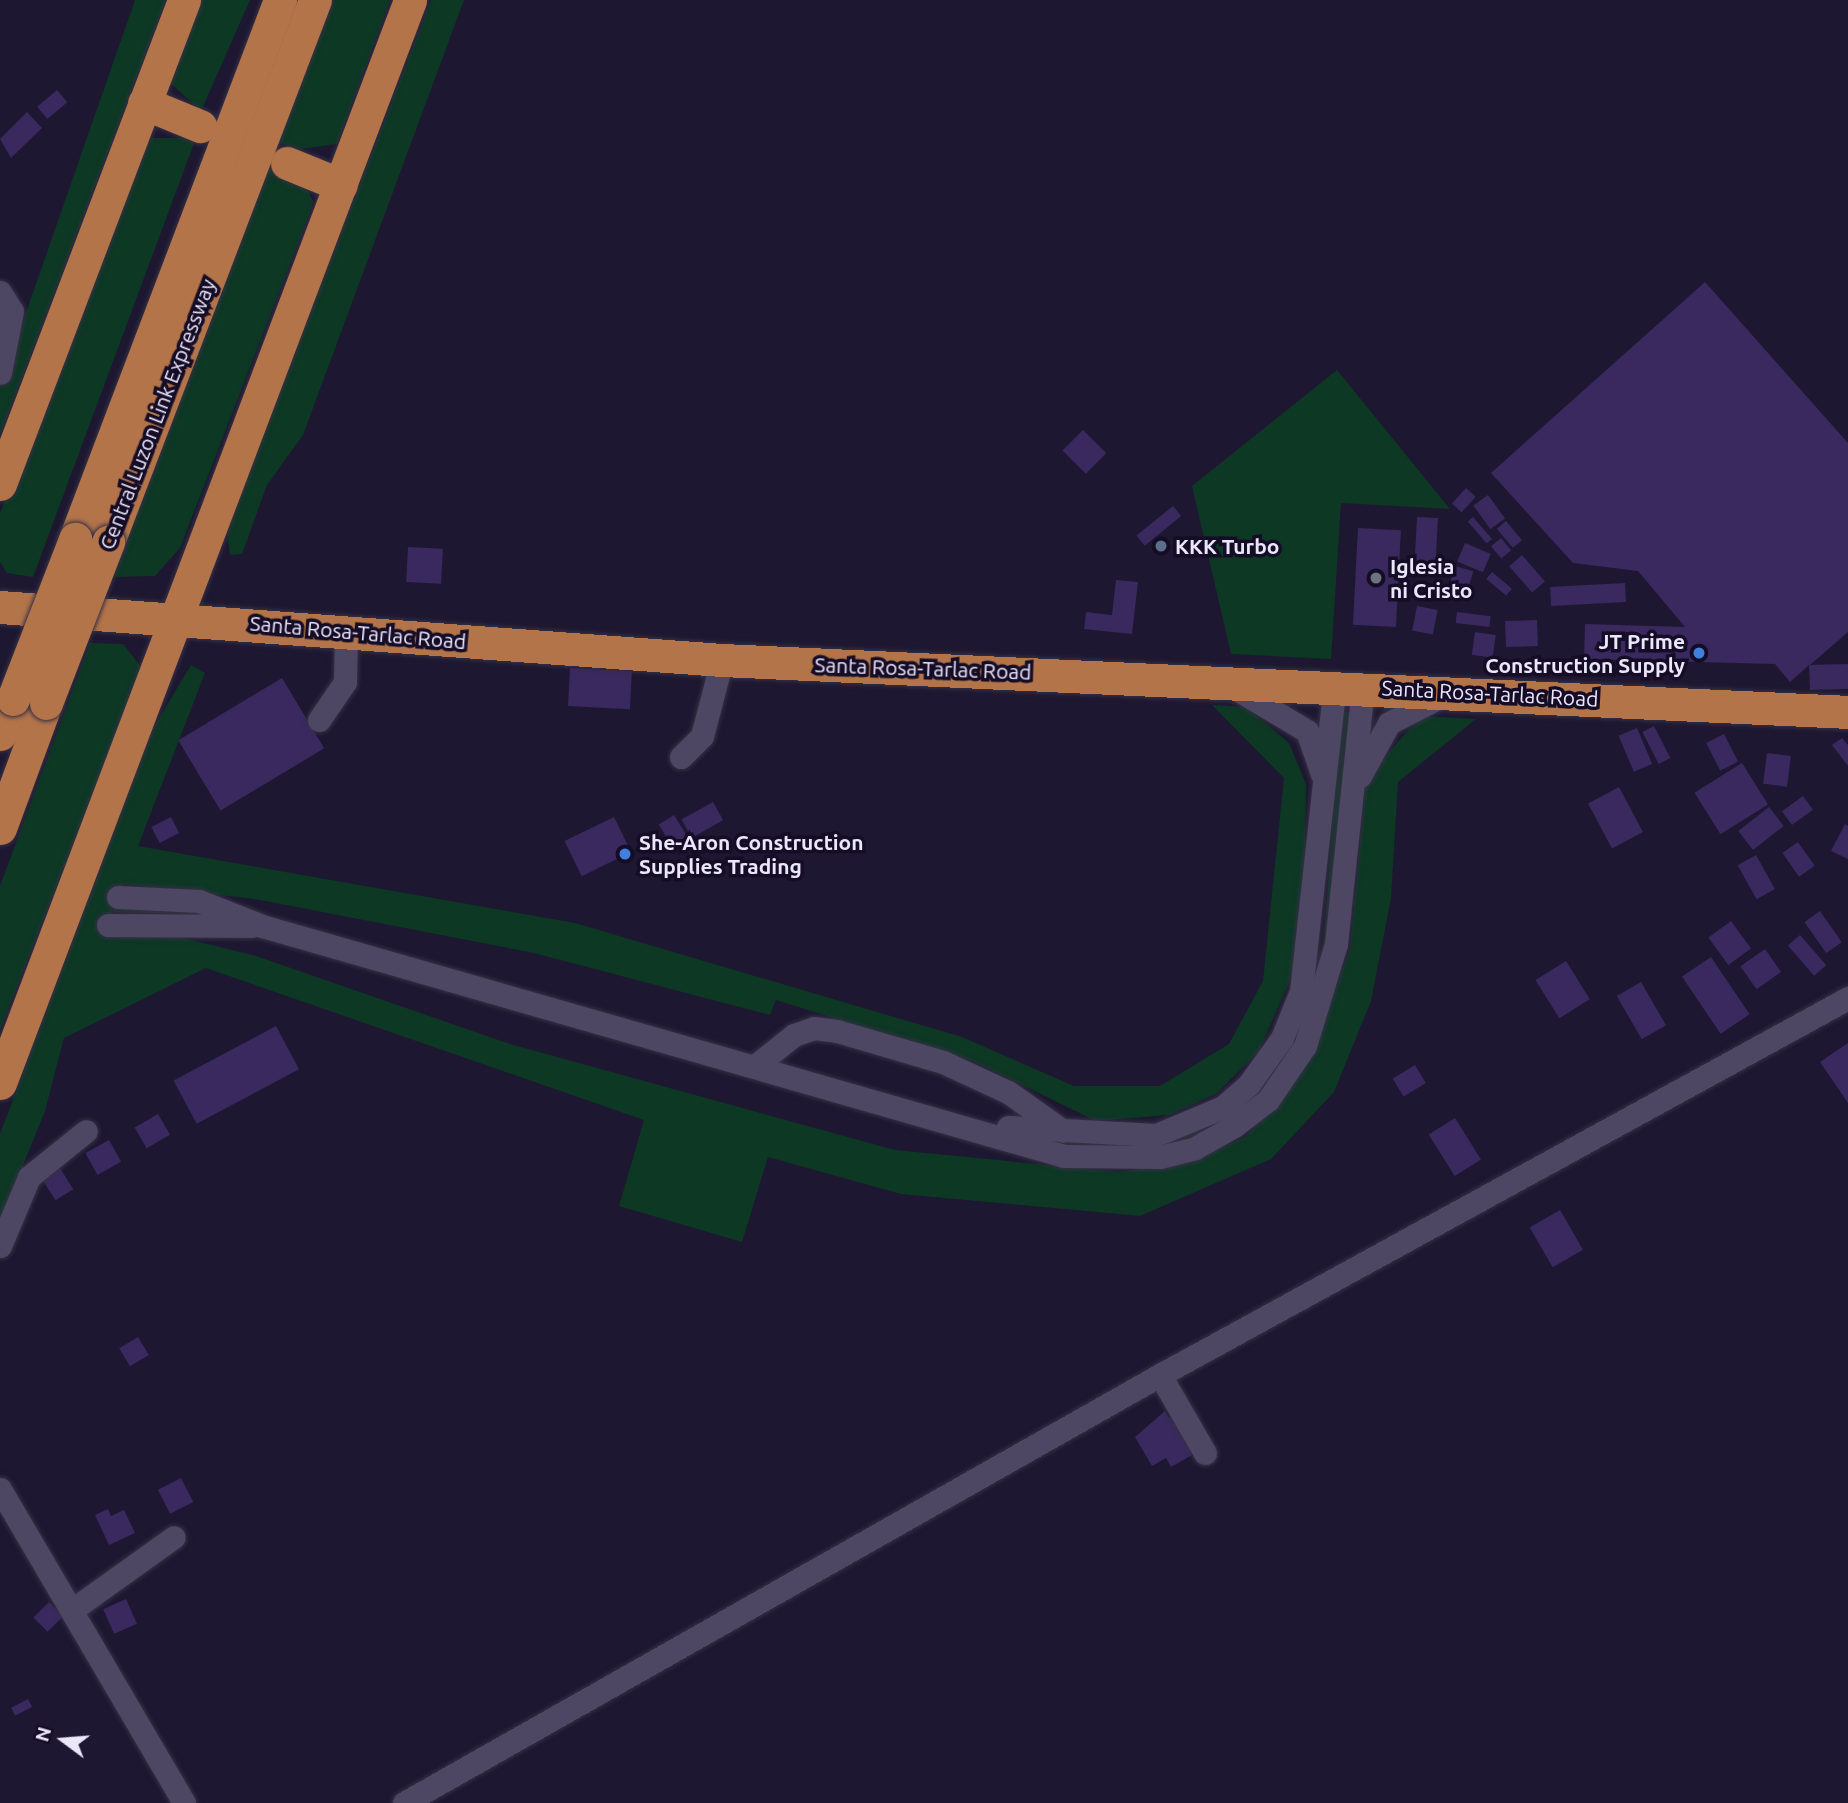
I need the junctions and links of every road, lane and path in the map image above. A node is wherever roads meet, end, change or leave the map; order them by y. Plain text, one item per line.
1 (184, 0) edge
2 (280, 0) edge
3 (315, 0) edge
4 (410, 0) edge
5 (144, 103) junction
6 (200, 126) dead end
7 (288, 163) dead end
8 (341, 185) junction
9 (0, 292) edge
10 (0, 373) edge
11 (0, 484) edge
12 (0, 607) edge
13 (173, 620) junction
14 (346, 632) junction
15 (722, 660) junction
16 (1220, 680) junction
17 (1349, 685) junction
18 (1452, 693) junction
19 (1848, 712) edge
20 (319, 720) dead end
21 (0, 734) edge
22 (681, 757) dead end
23 (1326, 793) junction
24 (1352, 795) junction
25 (0, 828) edge
26 (118, 897) dead end
27 (108, 925) dead end
28 (262, 926) junction
29 (1848, 998) edge
30 (755, 1066) junction
31 (2, 1073) edge
32 (957, 1122) junction
33 (86, 1131) dead end
34 (1066, 1133) junction
35 (0, 1246) edge
36 (1160, 1375) junction
37 (1205, 1452) dead end
38 (0, 1489) edge
39 (174, 1537) dead end
40 (72, 1609) junction
41 (184, 1803) edge
42 (404, 1803) edge

1 - 5 highway
2 - 21 highway, Central Luzon Link Expressway, bridge
3 - 25 highway, Central Luzon Link Expressway, bridge
4 - 8 highway
5 - 6 highway
5 - 11 highway
7 - 8 highway
8 - 13 highway
9 - 10 street
12 - 13 highway, Santa Rosa-Tarlac Road
13 - 14 highway, Santa Rosa-Tarlac Road
13 - 31 highway
14 - 15 highway, Santa Rosa-Tarlac Road
14 - 20 street
15 - 16 highway, Santa Rosa-Tarlac Road
15 - 22 street
16 - 17 highway, Santa Rosa-Tarlac Road
16 - 23 street
17 - 18 highway, Santa Rosa-Tarlac Road
17 - 23 street
17 - 24 street
18 - 19 highway, Santa Rosa-Tarlac Road
18 - 24 street
23 - 34 street
24 - 32 street
26 - 28 street
27 - 28 street
28 - 30 street
29 - 36 street
30 - 32 street
30 - 34 street
32 - 34 street
33 - 35 street
36 - 37 street
36 - 42 street
38 - 40 street
39 - 40 street
40 - 41 street

